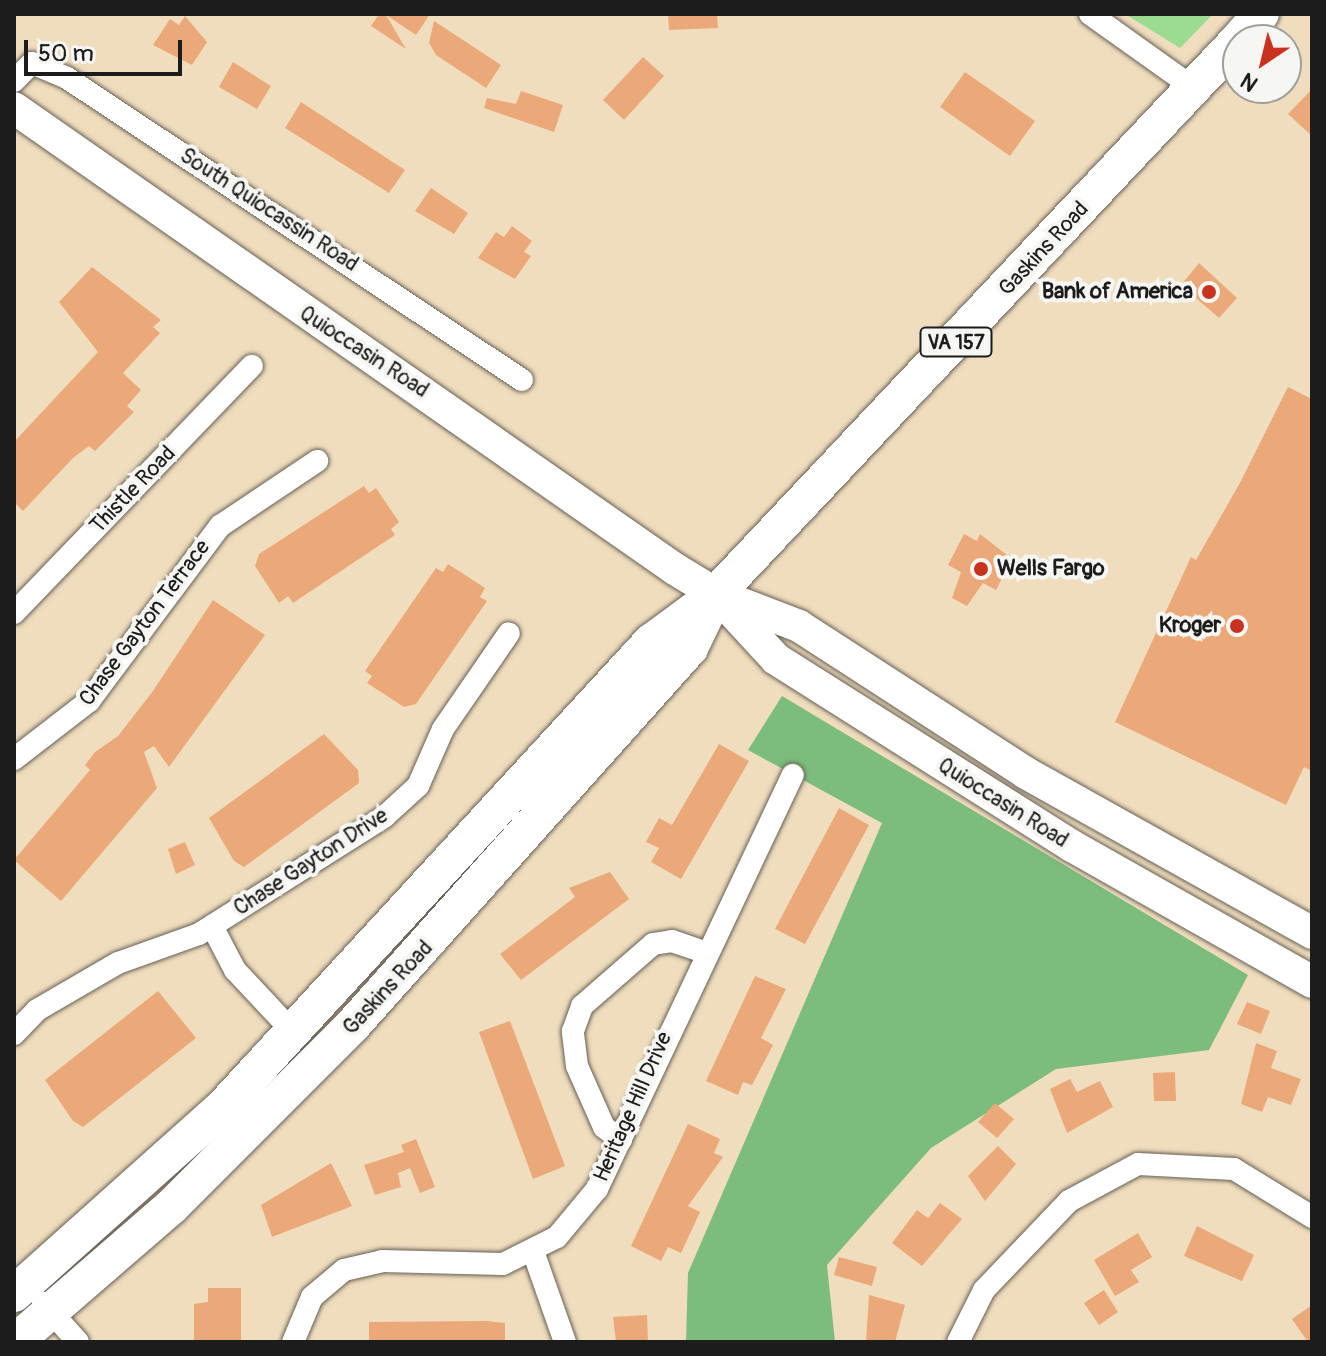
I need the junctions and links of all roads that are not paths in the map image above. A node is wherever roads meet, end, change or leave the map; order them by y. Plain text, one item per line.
1 (1090, 14) edge
2 (1222, 58) edge
3 (14, 81) edge
4 (1195, 89) junction
5 (14, 108) edge
6 (252, 366) dead end
7 (522, 380) dead end
8 (317, 461) dead end
9 (716, 594) junction
10 (14, 613) edge
11 (509, 633) dead end
12 (14, 759) edge
13 (793, 775) dead end
14 (212, 926) junction
15 (1312, 933) edge
16 (706, 953) junction
17 (1312, 982) edge
18 (293, 1032) junction
19 (14, 1034) edge
20 (621, 1140) junction
21 (1312, 1217) edge
22 (534, 1254) junction
23 (20, 1289) edge
24 (51, 1312) junction
25 (15, 1342) edge
26 (78, 1342) edge
27 (293, 1342) edge
28 (565, 1342) edge
29 (958, 1342) edge

1 - 4 street
2 - 4 main road, Gaskins Road / VA 157
3 - 7 street, South Quiocassin Road
4 - 9 main road, Gaskins Road / VA 157
5 - 9 main road, Quioccasin Road
6 - 10 street, Thistle Road
8 - 12 street, Chase Gayton Terrace
9 - 15 main road, Quioccasin Road
9 - 17 main road, Quioccasin Road
9 - 18 main road, Gaskins Road
9 - 24 main road, Gaskins Road
11 - 14 street, Chase Gayton Drive
13 - 16 street, Heritage Hill Drive
14 - 18 street, Chase Gayton Drive
14 - 19 street, Chase Gayton Drive
16 - 20 street, Heritage Hill Drive
16 - 20 street
18 - 23 main road, Gaskins Road
20 - 22 street, Heritage Hill Drive
21 - 29 street
22 - 27 street
22 - 28 street
23 - 24 street
24 - 25 main road, Gaskins Road
24 - 26 street

